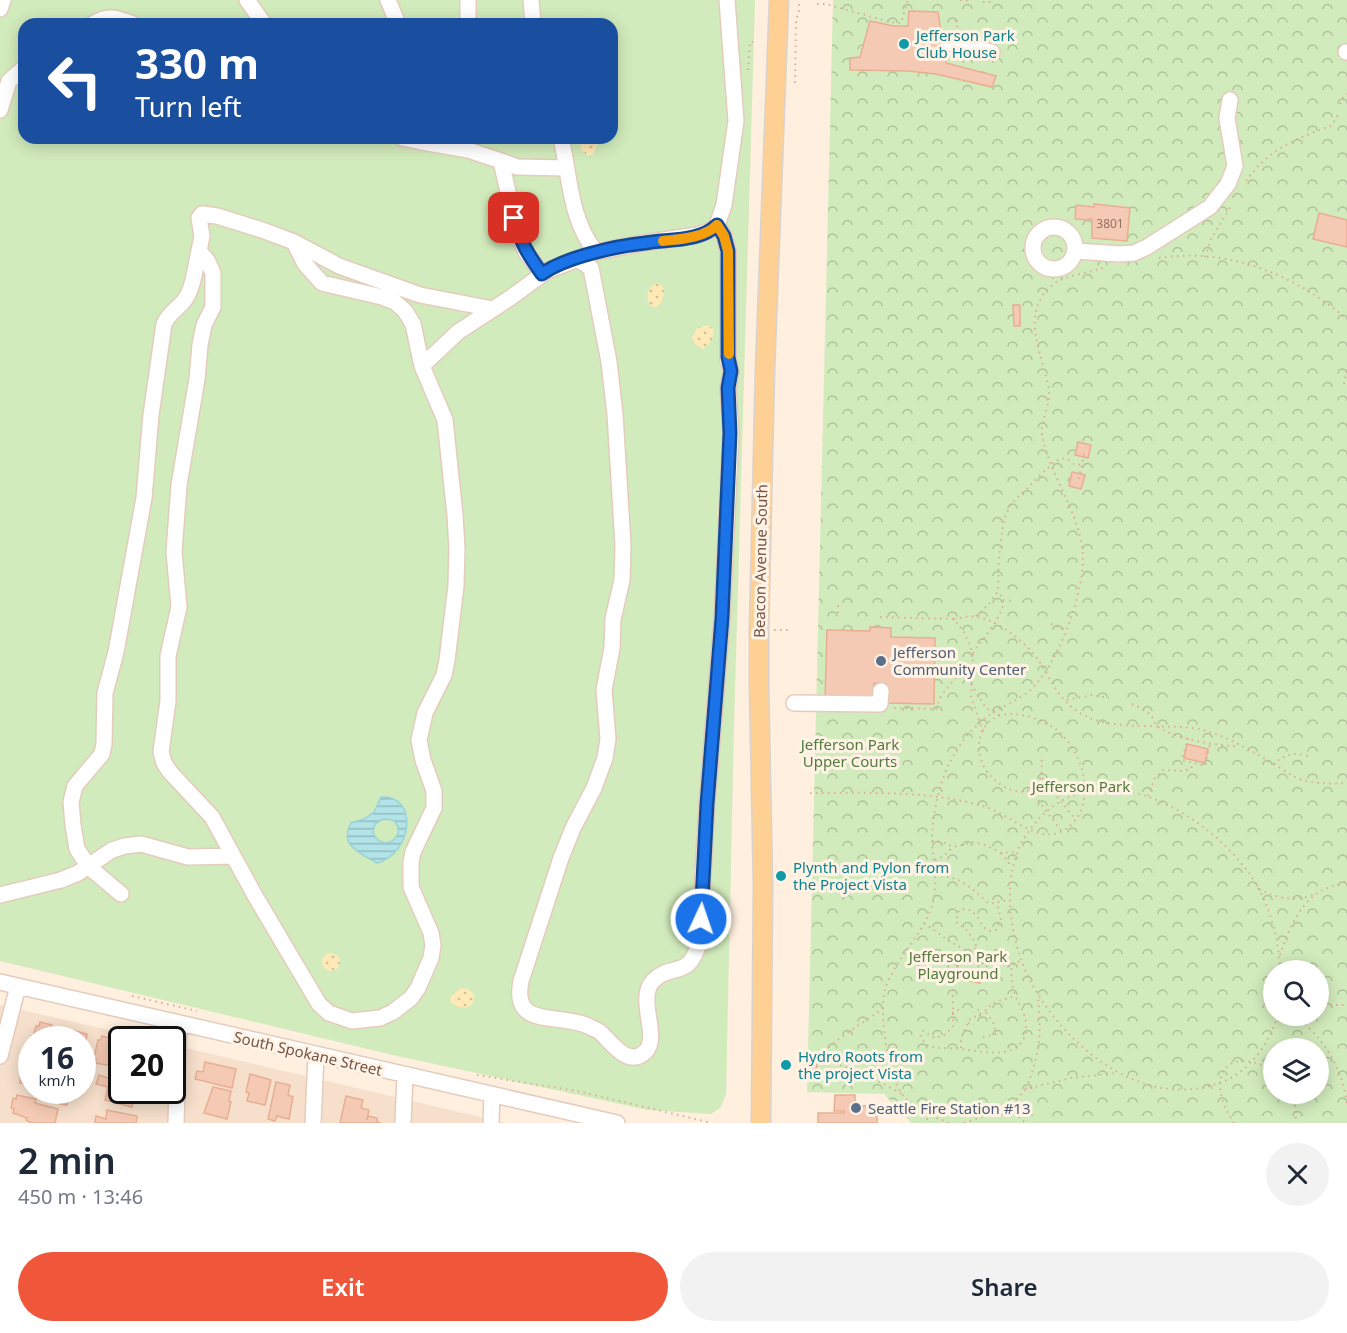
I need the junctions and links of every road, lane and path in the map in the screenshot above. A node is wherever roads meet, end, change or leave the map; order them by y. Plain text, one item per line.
1 (3, 0) edge
2 (247, 0) edge
3 (388, 0) edge
4 (468, 0) edge
5 (531, 0) edge
6 (727, 0) edge
7 (778, 0) edge
8 (792, 0) edge
9 (908, 0) edge
10 (960, 0) edge
11 (971, 1) edge
12 (983, 2) dead end
13 (993, 2) dead end
14 (817, 4) dead end
15 (0, 9) edge
16 (260, 18) edge
17 (396, 18) edge
18 (468, 18) edge
19 (532, 18) edge
20 (956, 20) dead end
21 (954, 38) joint
22 (992, 52) dead end
23 (18, 73) edge
24 (795, 83) dead end
25 (1347, 94) edge
26 (1230, 100) dead end
27 (1340, 104) dead end
28 (0, 110) edge
29 (1338, 115) dead end
30 (440, 144) edge
31 (562, 144) edge
32 (501, 161) junction
33 (567, 168) junction
34 (1245, 182) dead end
35 (1234, 201) dead end
36 (717, 225) junction
37 (204, 235) junction
38 (294, 242) junction
39 (1076, 251) dead end
40 (596, 252) junction
41 (1205, 257) junction
42 (577, 259) junction
43 (1153, 259) dead end
44 (1112, 266) dead end
45 (542, 274) junction
46 (493, 309) junction
47 (1347, 319) edge
48 (422, 366) junction
49 (1347, 367) edge
50 (1344, 384) dead end
51 (1085, 450) dead end
52 (1050, 465) junction
53 (1082, 465) junction
54 (1079, 479) dead end
55 (998, 591) junction
56 (1004, 600) junction
57 (838, 601) dead end
58 (1014, 601) dead end
59 (838, 613) dead end
60 (976, 616) junction
61 (880, 617) dead end
62 (954, 619) junction
63 (995, 623) junction
64 (1051, 624) dead end
65 (1067, 630) junction
66 (973, 653) junction
67 (1045, 673) junction
68 (971, 683) junction
69 (880, 697) joint
70 (1109, 698) dead end
71 (1066, 701) junction
72 (794, 703) dead end
73 (1132, 704) dead end
74 (992, 713) junction
75 (1001, 716) junction
76 (980, 722) junction
77 (1156, 725) junction
78 (983, 731) junction
79 (1188, 738) junction
80 (1210, 744) junction
81 (1241, 746) junction
82 (1041, 755) dead end
83 (1308, 756) dead end
84 (1193, 763) junction
85 (1273, 764) junction
86 (1042, 778) junction
87 (1347, 783) edge
88 (1031, 790) junction
89 (1085, 792) junction
90 (810, 793) dead end
91 (1148, 795) junction
92 (938, 797) junction
93 (1061, 801) junction
94 (1047, 811) junction
95 (1076, 820) junction
96 (1029, 831) junction
97 (1062, 832) junction
98 (932, 841) junction
99 (953, 847) junction
100 (1017, 852) junction
101 (1001, 853) junction
102 (233, 856) junction
103 (935, 860) junction
104 (89, 867) junction
105 (1012, 867) junction
106 (935, 875) junction
107 (1347, 881) edge
108 (1257, 888) junction
109 (121, 894) dead end
110 (1316, 894) junction
111 (0, 895) edge
112 (1010, 900) junction
113 (997, 903) junction
114 (924, 923) junction
115 (1279, 957) junction
116 (1022, 960) junction
117 (1279, 960) edge
118 (1011, 966) junction
119 (976, 978) dead end
120 (0, 982) edge
121 (953, 984) junction
122 (18, 986) junction
123 (1038, 994) junction
124 (126, 995) dead end
125 (1015, 996) junction
126 (1329, 1005) edge
127 (1347, 1005) edge
128 (884, 1008) junction
129 (963, 1008) dead end
130 (978, 1010) dead end
131 (985, 1011) junction
132 (204, 1012) dead end
133 (952, 1012) junction
134 (981, 1014) junction
135 (981, 1020) dead end
136 (179, 1023) junction
137 (968, 1023) junction
138 (974, 1025) dead end
139 (1273, 1026) edge
140 (1308, 1026) edge
141 (983, 1037) dead end
142 (961, 1048) junction
143 (316, 1054) junction
144 (0, 1056) edge
145 (1252, 1061) junction
146 (1263, 1065) edge
147 (1120, 1073) junction
148 (405, 1075) junction
149 (477, 1075) dead end
150 (1220, 1083) junction
151 (1026, 1089) junction
152 (902, 1094) junction
153 (492, 1095) junction
154 (1294, 1104) edge
155 (1347, 1105) edge
156 (1008, 1108) junction
157 (924, 1113) junction
158 (574, 1118) edge
159 (176, 1123) edge
160 (313, 1123) edge
161 (404, 1123) edge
162 (491, 1123) edge
163 (617, 1123) edge
164 (712, 1123) edge
165 (761, 1123) edge
166 (929, 1123) edge
167 (949, 1123) edge
168 (964, 1123) edge
169 (1026, 1123) edge
170 (1234, 1123) edge
171 (1296, 1123) edge

1 - 15 street
2 - 16 street
3 - 17 street
4 - 18 street
5 - 19 street
6 - 36 street
7 - 165 main road, Beacon Avenue South
8 - 24 path
9 - 14 path
10 - 11 path
12 - 13 path
20 - 21 path
21 - 22 street
23 - 28 street
25 - 27 path
26 - 39 street
29 - 34 path
30 - 32 street
31 - 33 street
32 - 33 street
32 - 45 street
33 - 40 street
35 - 41 path
36 - 40 street
36 - 42 street
37 - 38 street
37 - 102 street
37 - 104 street
38 - 46 street
38 - 48 street
40 - 42 street
41 - 43 path
41 - 47 path
42 - 45 street
44 - 52 path
45 - 46 street
46 - 48 street
48 - 102 street
49 - 50 path
51 - 53 path
52 - 53 path
52 - 55 path
52 - 65 path
53 - 54 path
55 - 56 path
55 - 60 path
56 - 58 path
56 - 63 path
57 - 59 path
60 - 62 path
60 - 63 path
61 - 62 path
62 - 66 path
63 - 66 path
63 - 67 path
64 - 65 path
65 - 67 path
66 - 68 path
67 - 71 path
67 - 74 path
68 - 69 path
68 - 74 path
68 - 76 path
69 - 72 street
70 - 71 path
71 - 77 path
73 - 77 path
74 - 75 path
74 - 76 path
75 - 78 path
75 - 89 path
76 - 78 path
76 - 92 path
77 - 79 path
77 - 81 path
78 - 88 path
79 - 80 path
79 - 84 path
80 - 81 path
80 - 84 path
81 - 85 path
82 - 86 path
83 - 85 path
84 - 91 path
85 - 87 path
86 - 88 path
86 - 93 path
88 - 94 path
89 - 91 path
89 - 93 path
89 - 95 path
90 - 92 path
91 - 108 path
92 - 96 path
92 - 98 path
93 - 94 path
93 - 95 path
94 - 96 path
94 - 97 path
95 - 97 path
96 - 97 path
96 - 100 path
98 - 99 path
98 - 103 path
99 - 101 path
99 - 103 path
100 - 101 path
100 - 105 path
101 - 105 path
102 - 104 street
103 - 106 path
104 - 109 street
104 - 111 street
105 - 112 path
106 - 113 path
106 - 114 path
107 - 110 path
108 - 110 path
108 - 115 path
110 - 115 path
112 - 113 path
112 - 116 path
113 - 121 path, bridge
114 - 118 path
114 - 128 path
115 - 117 path
116 - 118 path
116 - 123 path
118 - 125 path
119 - 121 path
120 - 122 street, South Spokane Street
121 - 133 path
122 - 136 street, South Spokane Street
122 - 144 street
123 - 147 path
123 - 151 path
124 - 132 path
125 - 131 path
125 - 142 path
126 - 127 path
128 - 152 path
128 - 152 path
129 - 133 path
130 - 134 path
131 - 134 path
131 - 141 path
133 - 142 path
134 - 135 path
134 - 137 path
136 - 143 street, South Spokane Street
136 - 159 street
137 - 138 path
137 - 142 path
139 - 145 path
140 - 155 path
143 - 148 street, South Spokane Street
143 - 160 street
145 - 146 path
145 - 150 path
145 - 150 path
147 - 150 path
147 - 151 path
148 - 153 street, South Spokane Street
148 - 161 street
149 - 164 path
150 - 170 path
151 - 156 path
152 - 157 path
153 - 158 street, South Spokane Street
153 - 162 street
154 - 171 path
156 - 168 path
156 - 169 path
157 - 166 path
157 - 167 path
158 - 163 street, South Spokane Street

